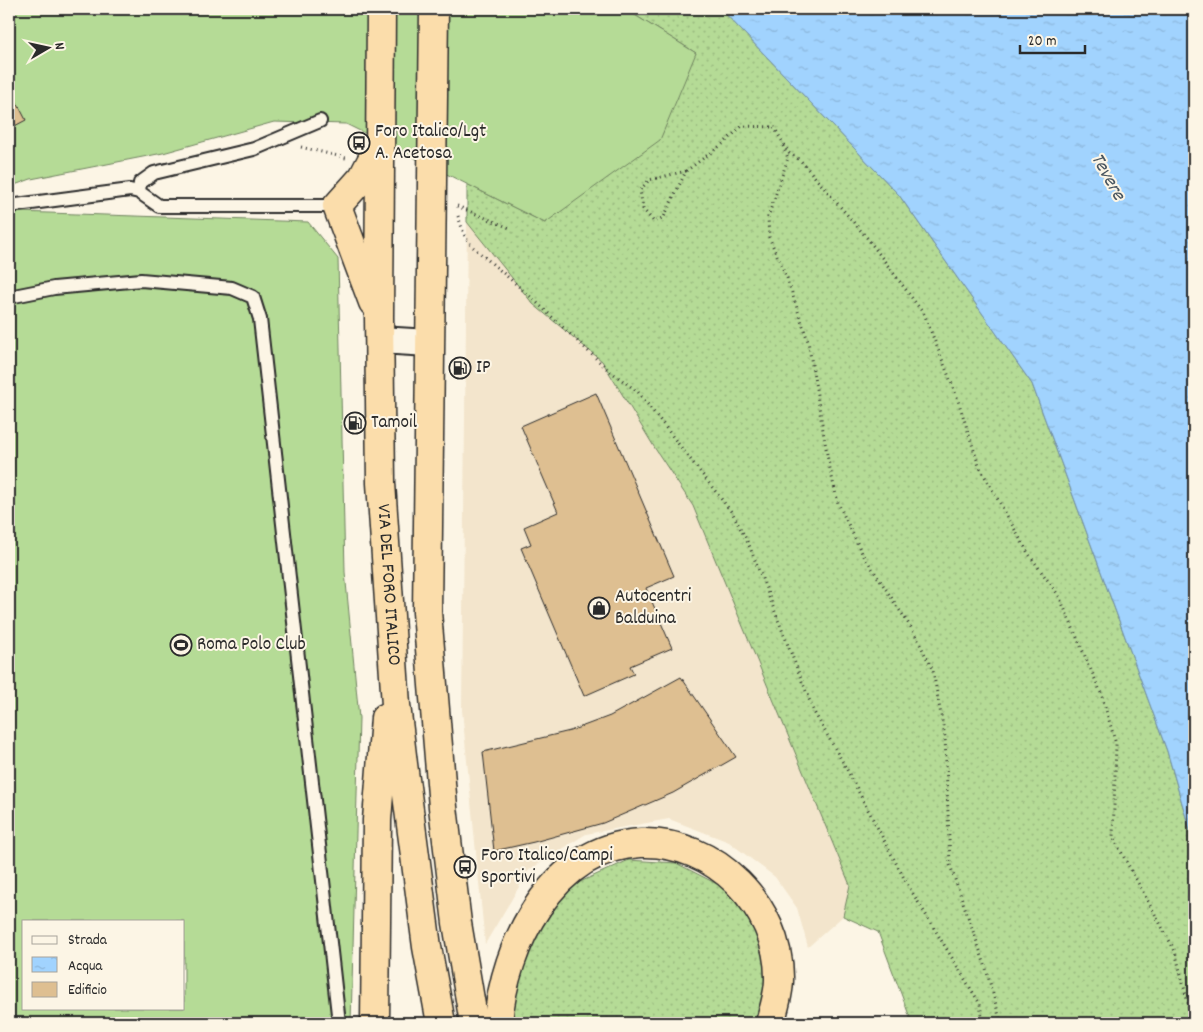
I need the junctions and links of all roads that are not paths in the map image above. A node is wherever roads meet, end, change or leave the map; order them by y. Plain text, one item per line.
1 (381, 9) edge
2 (434, 9) edge
3 (320, 121) dead end
4 (379, 144) junction
5 (139, 192) junction
6 (9, 206) edge
7 (337, 206) junction
8 (9, 297) edge
9 (379, 329) junction
10 (429, 343) junction
11 (392, 637) junction
12 (339, 1023) edge
13 (375, 1023) edge
14 (441, 1023) edge
15 (474, 1023) edge
16 (498, 1023) edge
17 (770, 1023) edge

1 - 4 highway, VIA DEL FORO ITALICO
2 - 10 highway, VIA DEL FORO ITALICO
3 - 5 lane
4 - 7 highway
4 - 9 highway, VIA DEL FORO ITALICO
5 - 6 lane
5 - 7 lane
7 - 9 highway
8 - 12 lane
9 - 10 street
9 - 11 highway, VIA DEL FORO ITALICO
10 - 15 highway, VIA DEL FORO ITALICO
11 - 13 highway
11 - 14 highway, VIA DEL FORO ITALICO
16 - 17 highway

